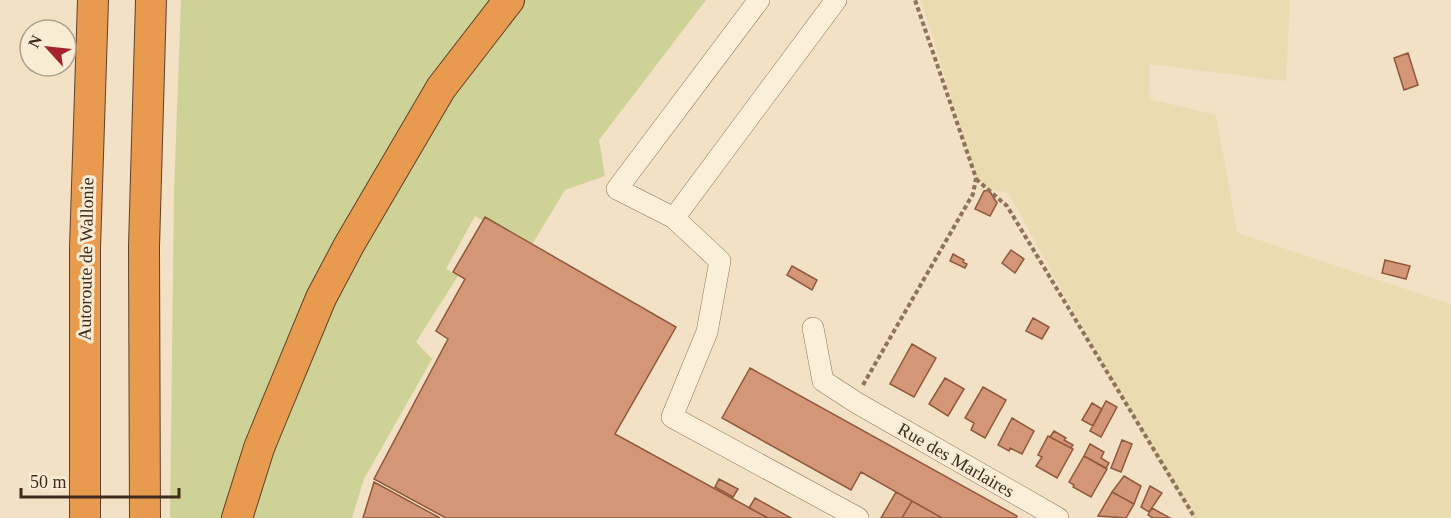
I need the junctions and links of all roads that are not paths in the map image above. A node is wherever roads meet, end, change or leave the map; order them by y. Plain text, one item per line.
1 (93, 0) edge
2 (151, 0) edge
3 (509, 0) edge
4 (759, 0) edge
5 (836, 0) edge
6 (674, 218) junction
7 (813, 328) dead end
8 (85, 518) edge
9 (145, 518) edge
10 (237, 518) edge
11 (858, 518) edge
12 (1058, 518) edge

1 - 8 highway, Autoroute de Wallonie
2 - 9 highway
3 - 10 highway
4 - 6 street
5 - 6 street
6 - 11 street
7 - 12 street, Rue des Marlaires

